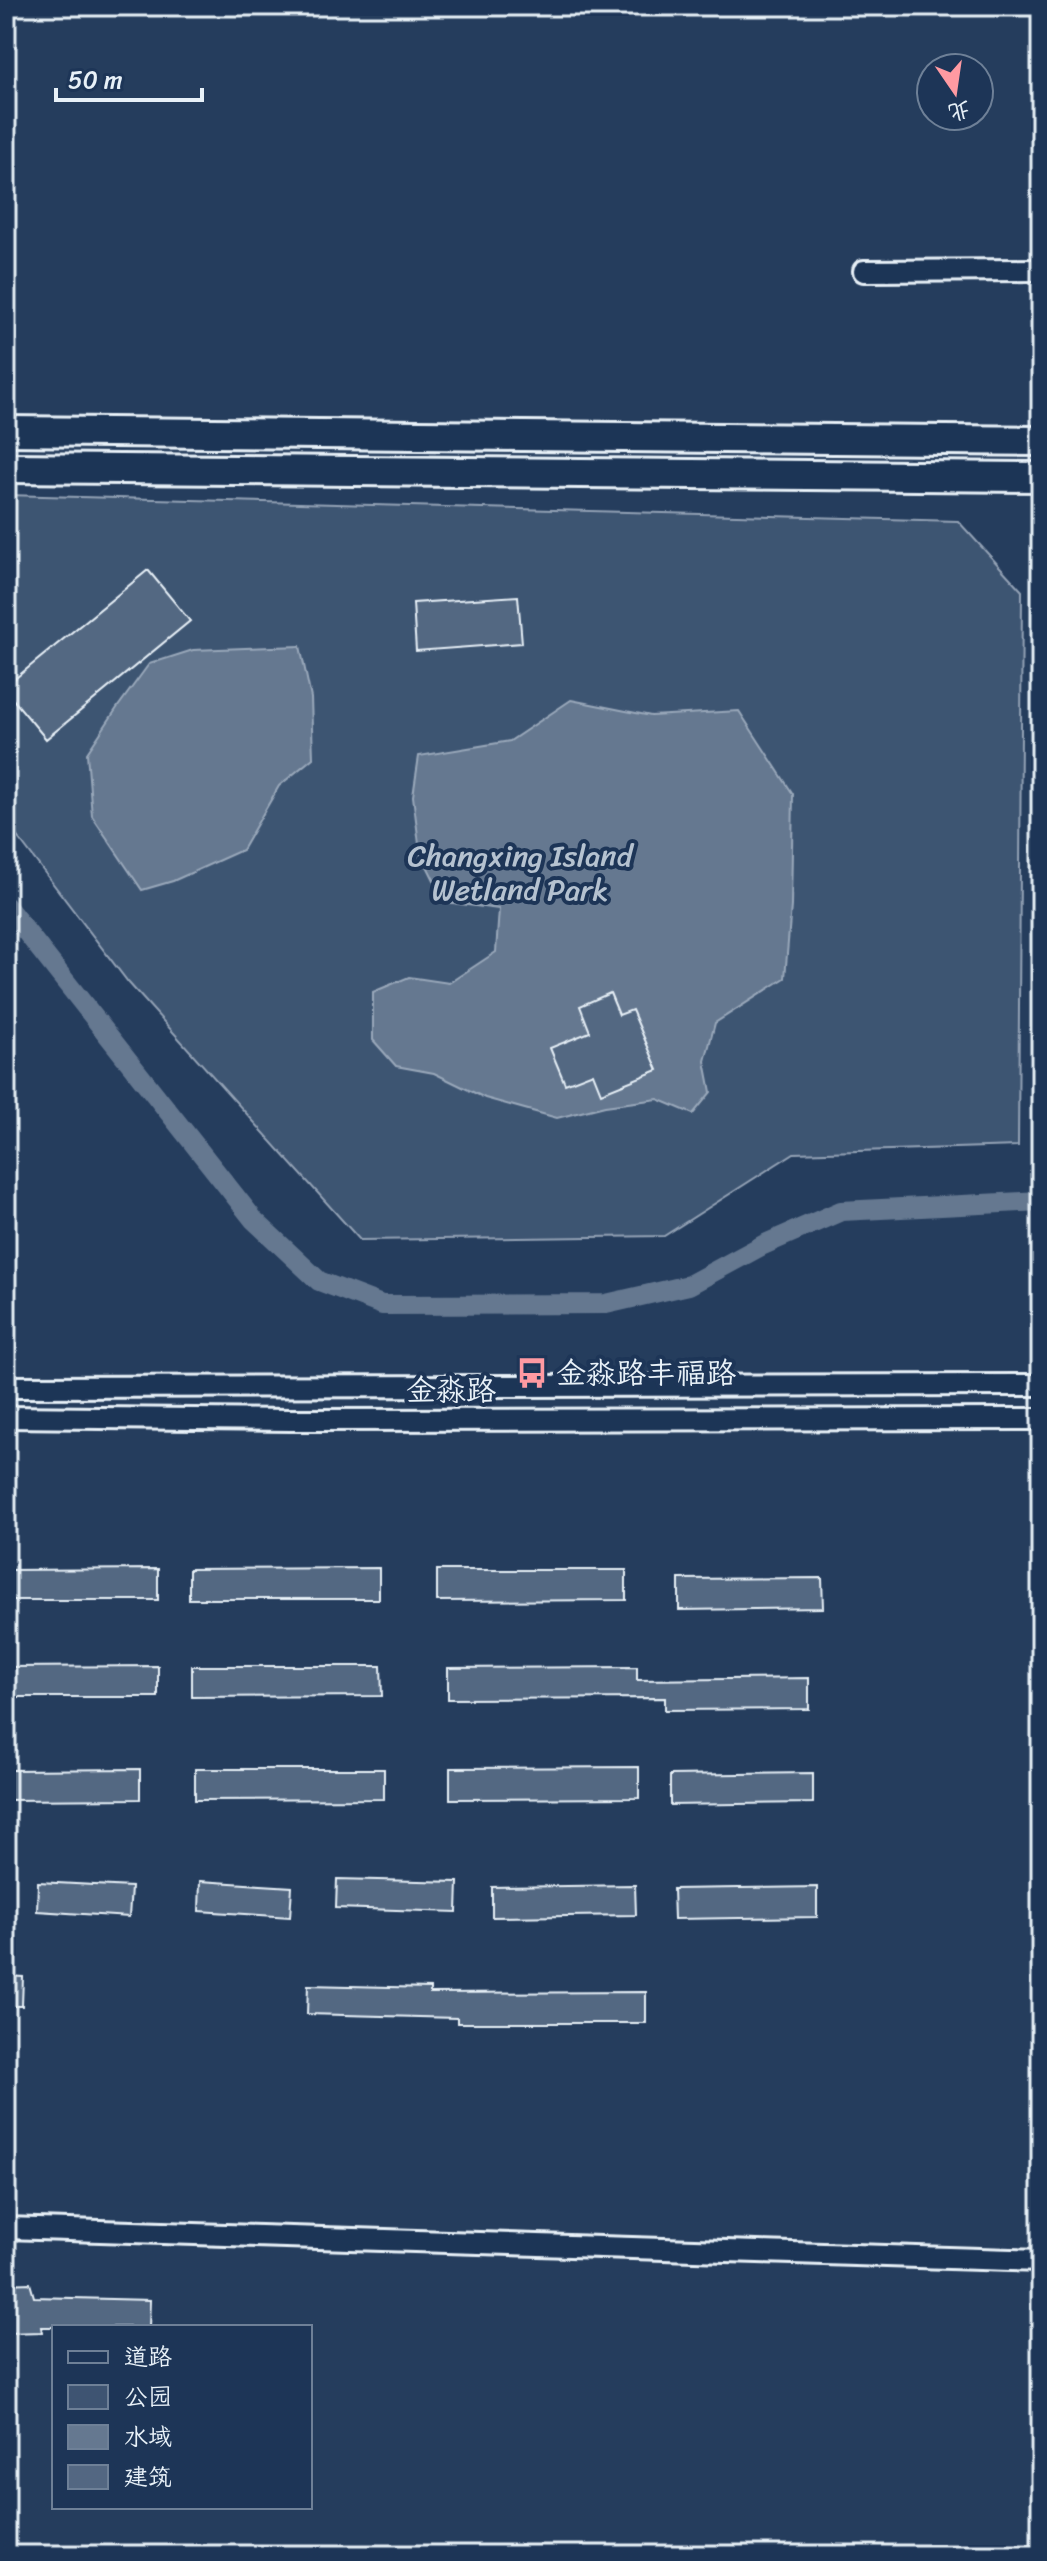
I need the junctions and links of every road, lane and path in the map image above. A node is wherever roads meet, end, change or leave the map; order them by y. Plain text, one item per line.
1 (1041, 270) edge
2 (864, 271) dead end
3 (6, 431) edge
4 (1041, 441) edge
5 (6, 468) edge
6 (1041, 477) edge
7 (1041, 1385) edge
8 (6, 1387) edge
9 (6, 1417) edge
10 (1041, 1419) edge
11 (6, 2228) edge
12 (1041, 2261) edge

1 - 2 street
3 - 4 street
5 - 6 street
7 - 8 street, 金淼路
9 - 10 street, 金淼路
11 - 12 street

